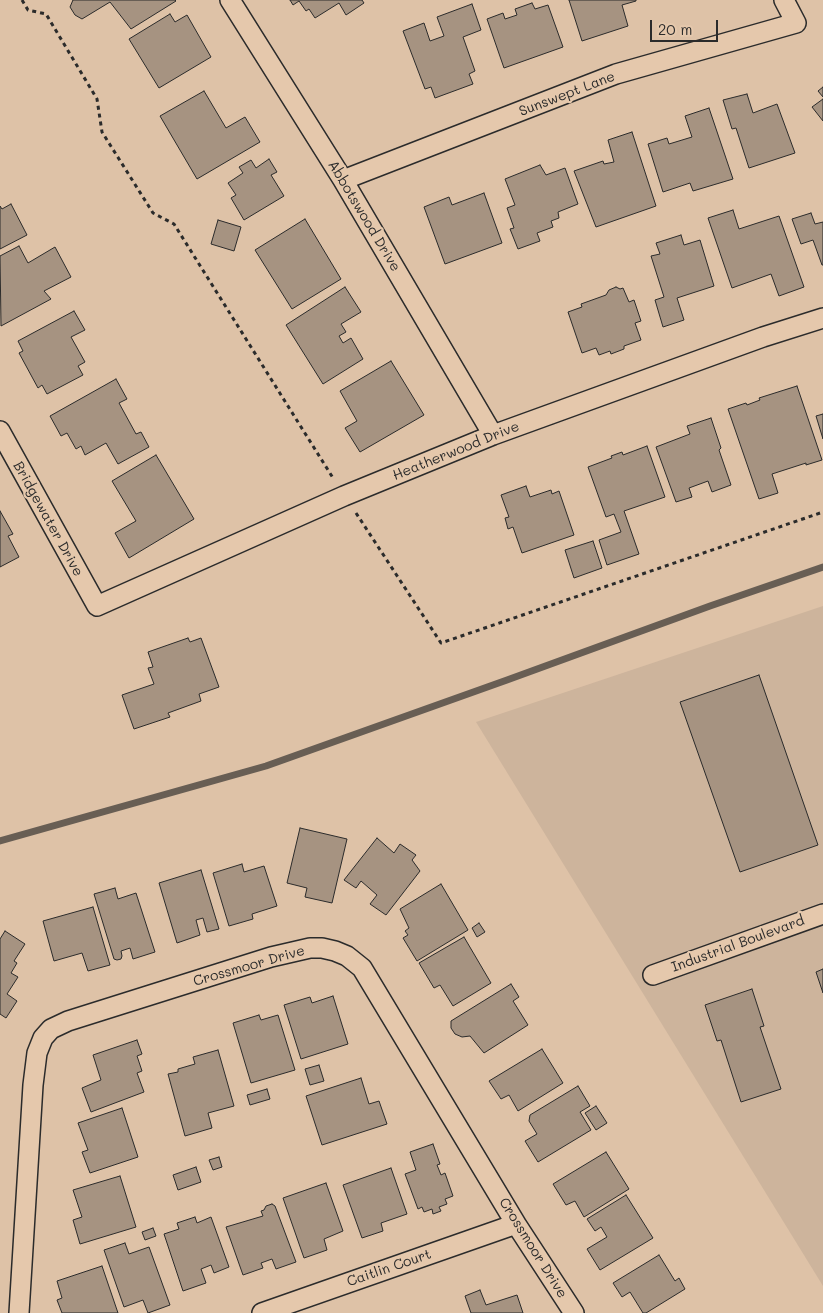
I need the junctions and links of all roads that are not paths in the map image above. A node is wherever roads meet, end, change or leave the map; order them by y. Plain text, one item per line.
1 (230, 0) edge
2 (784, 0) edge
3 (344, 180) junction
4 (823, 318) edge
5 (0, 431) edge
6 (493, 435) junction
7 (97, 606) joint
8 (823, 914) edge
9 (653, 975) dead end
10 (516, 1224) junction
11 (19, 1313) edge
12 (262, 1313) edge
13 (574, 1313) edge

1 - 3 street, Abbotswood Drive
2 - 3 street, Sunswept Lane
3 - 6 street, Abbotswood Drive
4 - 6 street, Heatherwood Drive
5 - 7 street, Bridgewater Drive
6 - 7 street, Heatherwood Drive
8 - 9 street, Industrial Boulevard
10 - 11 street, Crossmoor Drive
10 - 12 street, Caitlin Court
10 - 13 street, Crossmoor Drive

